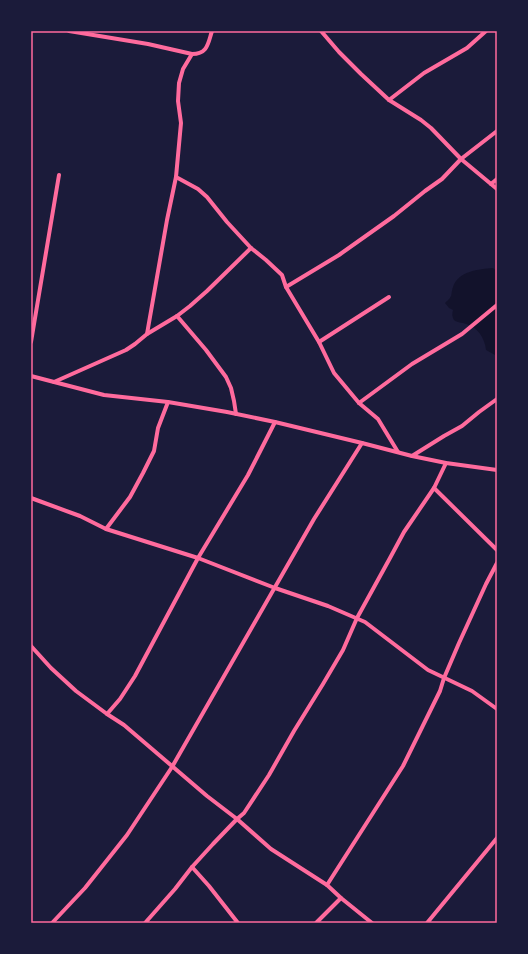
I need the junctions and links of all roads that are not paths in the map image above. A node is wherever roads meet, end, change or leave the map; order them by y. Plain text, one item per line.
1 (69, 31) edge
2 (212, 31) edge
3 (321, 31) edge
4 (486, 31) edge
5 (192, 54) junction
6 (389, 100) junction
7 (497, 131) edge
8 (461, 159) junction
9 (59, 175) dead end
10 (176, 177) junction
11 (497, 179) edge
12 (491, 184) junction
13 (497, 189) edge
14 (251, 248) junction
15 (286, 287) junction
16 (389, 297) dead end
17 (497, 305) edge
18 (177, 316) junction
19 (146, 334) junction
20 (31, 342) edge
21 (319, 342) junction
22 (31, 376) edge
23 (53, 382) junction
24 (497, 399) edge
25 (168, 402) junction
26 (359, 403) junction
27 (236, 414) junction
28 (275, 422) junction
29 (362, 443) junction
30 (398, 453) junction
31 (412, 456) junction
32 (446, 463) junction
33 (497, 470) edge
34 (434, 488) junction
35 (31, 498) edge
36 (106, 529) junction
37 (497, 550) edge
38 (198, 558) junction
39 (497, 563) edge
40 (275, 588) junction
41 (357, 618) junction
42 (31, 646) edge
43 (444, 678) junction
44 (497, 709) edge
45 (107, 714) junction
46 (172, 767) junction
47 (237, 819) junction
48 (497, 838) edge
49 (192, 867) junction
50 (327, 884) junction
51 (341, 898) junction
52 (52, 923) edge
53 (145, 923) edge
54 (238, 923) edge
55 (316, 923) edge
56 (372, 923) edge
57 (427, 923) edge

1 - 5 street
2 - 5 street
3 - 6 street
4 - 6 street
5 - 10 street
6 - 8 street
7 - 8 street
8 - 12 street
8 - 15 street
9 - 20 street
10 - 14 street
10 - 19 street
11 - 12 street
12 - 13 street
14 - 15 street
14 - 18 street
15 - 21 street
16 - 21 street
17 - 26 street
18 - 19 street
18 - 27 street
19 - 23 street
21 - 26 street
22 - 23 street
23 - 25 street
24 - 31 street
25 - 27 street
25 - 36 street
26 - 30 street
27 - 28 street
28 - 29 street
28 - 38 street
29 - 30 street
29 - 40 street
30 - 31 street
31 - 32 street
32 - 33 street
32 - 34 street
34 - 37 street
34 - 41 street
35 - 36 street
36 - 38 street
38 - 40 street
38 - 45 street
39 - 43 street
40 - 41 street
40 - 46 street
41 - 43 street
41 - 47 street
42 - 45 street
43 - 44 street
43 - 50 street
45 - 46 street
46 - 47 street
46 - 52 street
47 - 49 street
47 - 50 street
48 - 57 street
49 - 53 street
49 - 54 street
50 - 51 street
51 - 55 street
51 - 56 street

